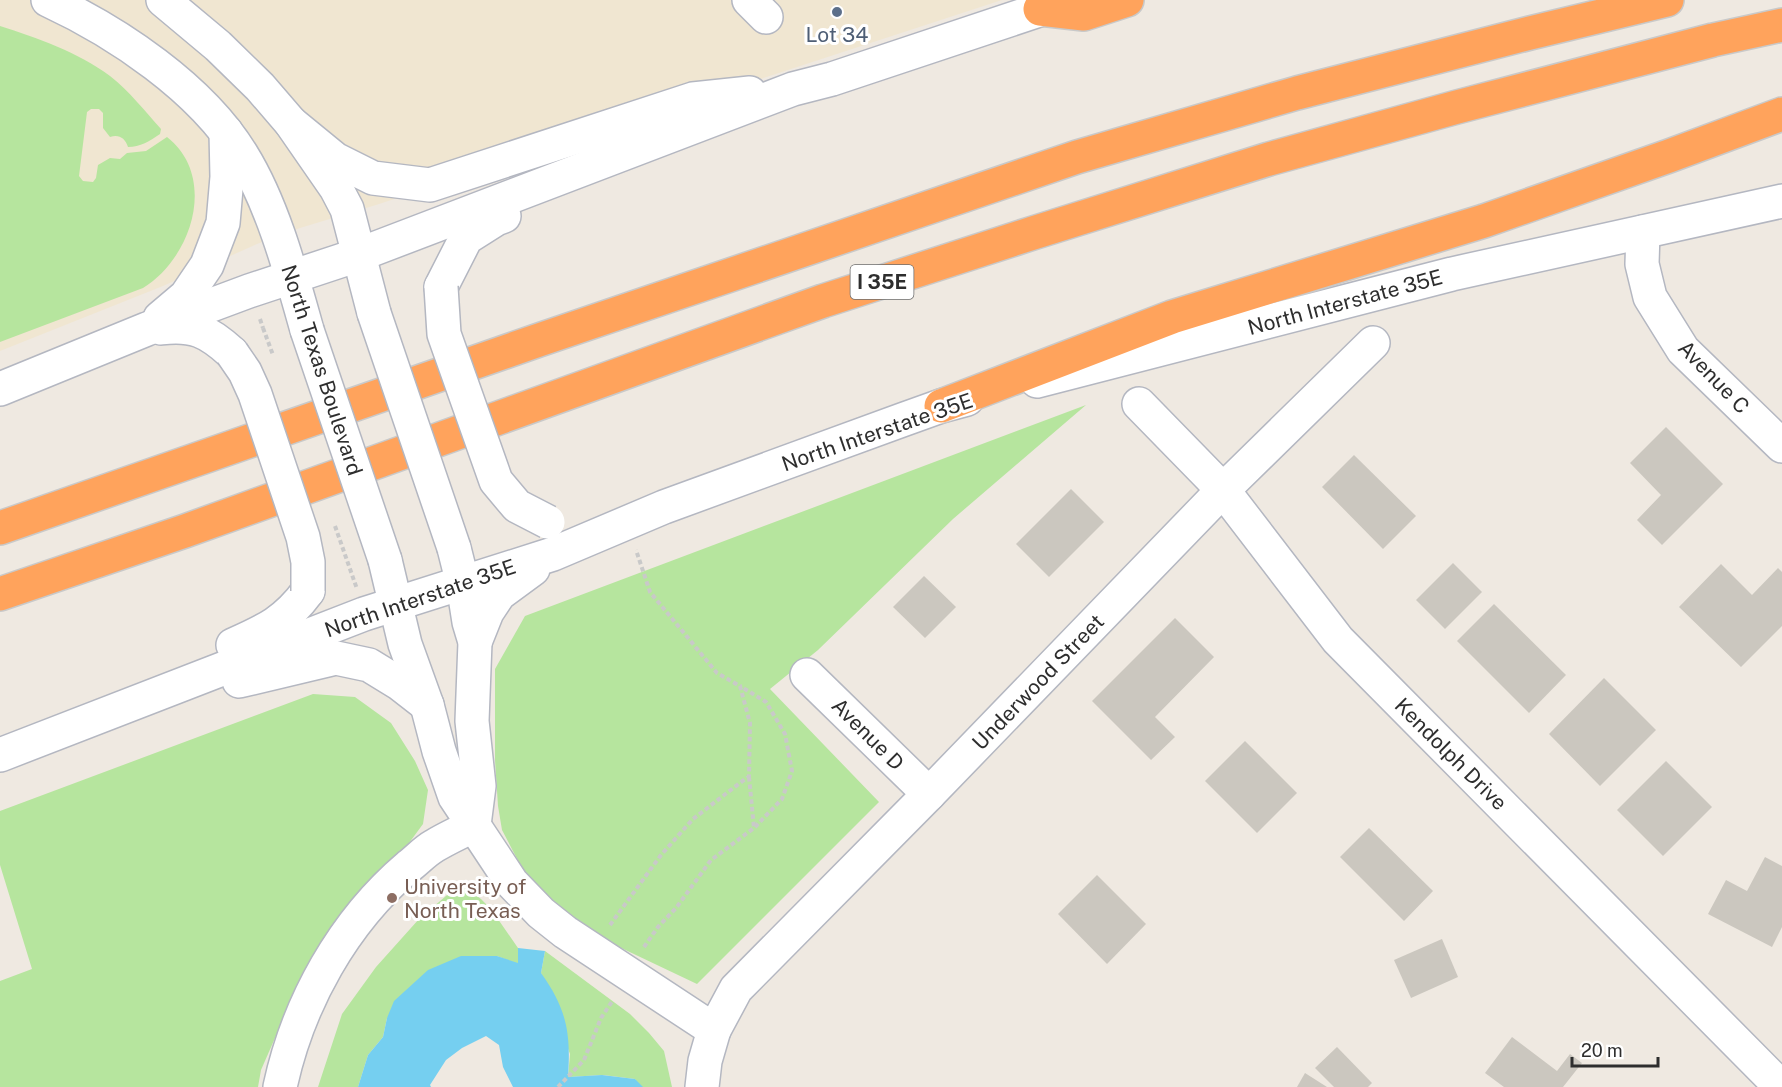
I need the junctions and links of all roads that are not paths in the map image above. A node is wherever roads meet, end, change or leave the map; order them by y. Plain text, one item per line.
1 (48, 0) edge
2 (163, 0) edge
3 (1127, 0) edge
4 (1667, 0) edge
5 (1054, 5) edge
6 (1782, 25) edge
7 (793, 89) junction
8 (1782, 114) edge
9 (291, 123) junction
10 (226, 132) junction
11 (1782, 201) edge
12 (1643, 232) junction
13 (358, 255) junction
14 (292, 277) junction
15 (147, 329) junction
16 (1373, 343) dead end
17 (0, 389) edge
18 (1139, 404) dead end
19 (941, 406) junction
20 (1782, 446) edge
21 (1223, 490) junction
22 (664, 507) junction
23 (0, 528) edge
24 (553, 554) junction
25 (463, 584) junction
26 (0, 594) edge
27 (395, 604) junction
28 (474, 642) junction
29 (807, 675) dead end
30 (427, 705) junction
31 (123, 708) junction
32 (0, 755) edge
33 (928, 794) junction
34 (474, 825) junction
35 (714, 1030) junction
36 (280, 1087) edge
37 (702, 1087) edge
38 (1781, 1087) edge

1 - 10 main road, North Texas Boulevard
2 - 9 main road
3 - 5 highway
4 - 23 highway, I 35E
5 - 7 main road
6 - 26 highway, I 35E
7 - 9 main road
7 - 13 main road
7 - 22 main road, bridge
8 - 19 highway
9 - 13 main road
10 - 14 main road, North Texas Boulevard
10 - 15 main road
11 - 12 main road, North Interstate 35E
12 - 19 main road, North Interstate 35E
12 - 20 main road, Avenue C
13 - 14 main road
13 - 25 main road, bridge
14 - 15 main road
14 - 27 main road, North Texas Boulevard, bridge
15 - 17 main road
15 - 31 main road, bridge
16 - 21 main road, Underwood Street
18 - 21 main road, Kendolph Drive
19 - 22 main road, North Interstate 35E
21 - 33 main road, Underwood Street
21 - 38 main road, Kendolph Drive
22 - 24 main road, North Interstate 35E
24 - 25 main road, North Interstate 35E
24 - 28 main road
25 - 27 main road, North Interstate 35E
25 - 28 main road
27 - 30 main road, North Texas Boulevard
27 - 31 main road, North Interstate 35E
28 - 34 main road
29 - 33 main road, Avenue D
30 - 31 main road
30 - 34 main road, North Texas Boulevard
31 - 32 main road, North Interstate 35E
33 - 35 main road, Underwood Street
34 - 35 main road, North Texas Boulevard
34 - 36 main road
35 - 37 main road, Underwood Street

